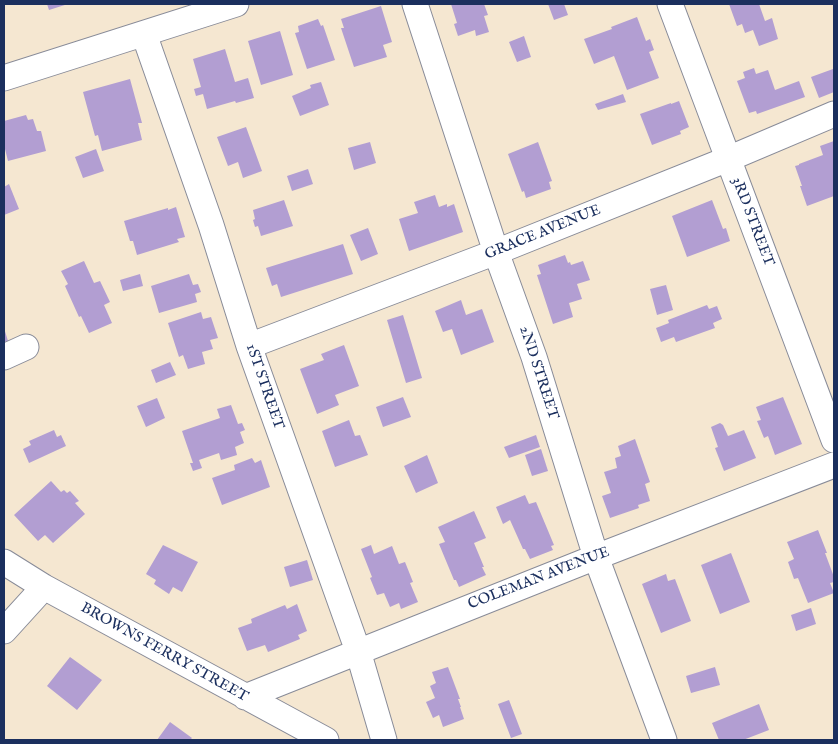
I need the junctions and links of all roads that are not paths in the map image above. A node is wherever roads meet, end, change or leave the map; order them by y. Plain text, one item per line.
1 (236, 4) edge
2 (415, 4) edge
3 (670, 4) edge
4 (144, 34) junction
5 (4, 78) edge
6 (834, 114) edge
7 (728, 159) junction
8 (496, 252) junction
9 (249, 346) junction
10 (26, 347) dead end
11 (4, 357) edge
12 (834, 440) edge
13 (834, 465) edge
14 (596, 557) junction
15 (4, 562) edge
16 (44, 587) junction
17 (4, 631) edge
18 (358, 651) junction
19 (245, 697) junction
20 (326, 740) edge
21 (384, 740) edge
22 (664, 740) edge

1 - 4 street
2 - 8 street, 2ND STREET
3 - 7 street, 3RD STREET
4 - 5 street
4 - 9 street, 1ST STREET
6 - 7 street, GRACE AVENUE
7 - 8 street, GRACE AVENUE
7 - 12 street, 3RD STREET
8 - 9 street, GRACE AVENUE
8 - 14 street, 2ND STREET
9 - 18 street, 1ST STREET
10 - 11 street
13 - 14 street, COLEMAN AVENUE
14 - 18 street, COLEMAN AVENUE
14 - 22 street, 2ND STREET
15 - 16 street, BROWNS FERRY STREET
16 - 17 street
16 - 19 street, BROWNS FERRY STREET
18 - 19 street, COLEMAN AVENUE
18 - 21 street, 1ST STREET
19 - 20 street, BROWNS FERRY STREET

